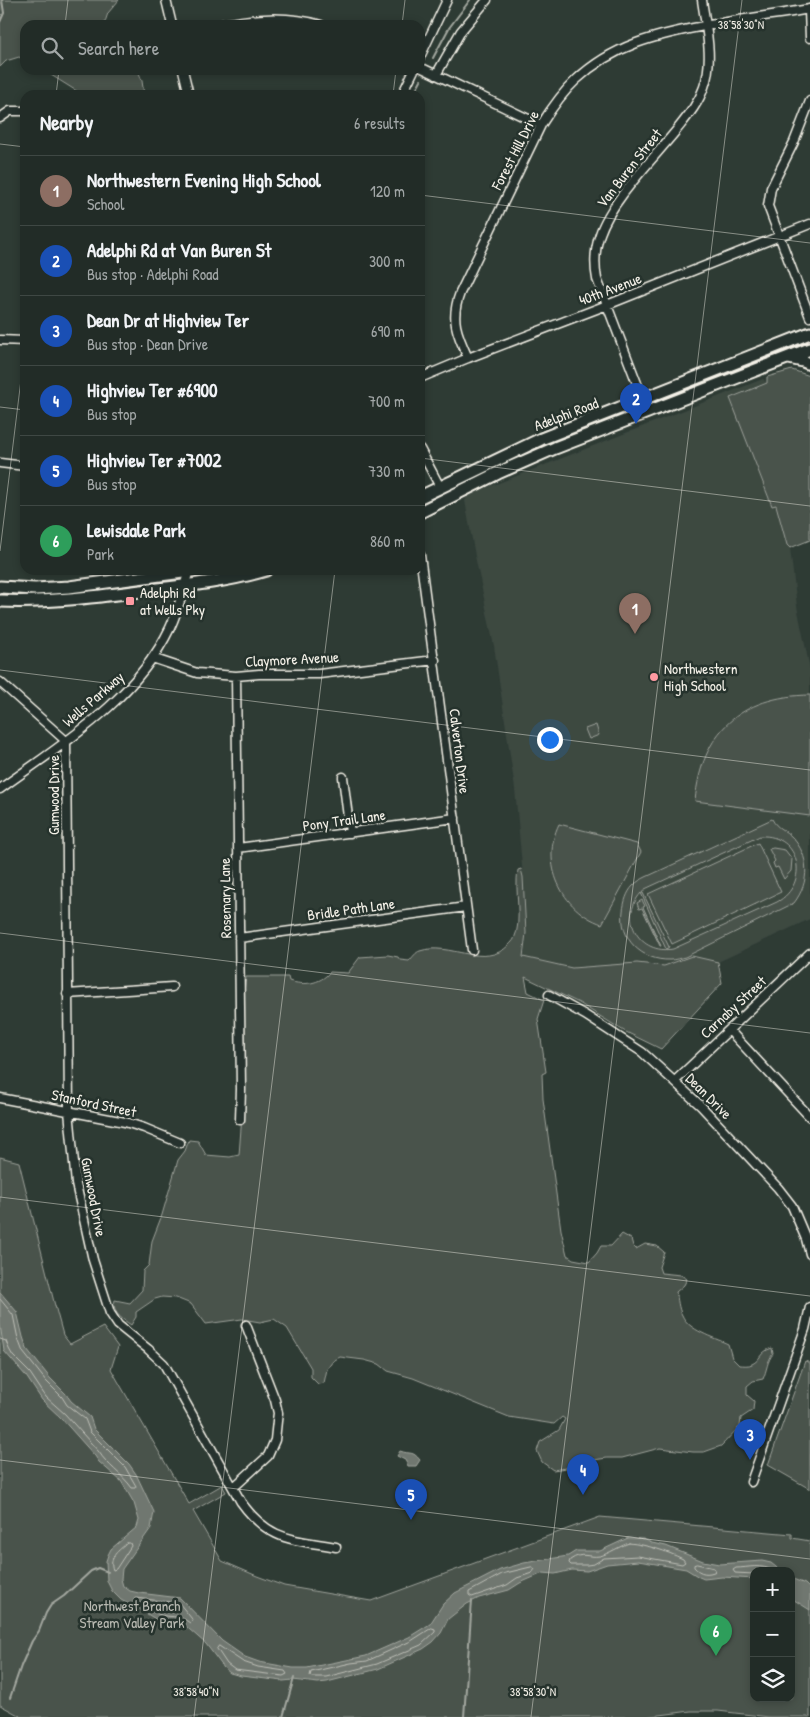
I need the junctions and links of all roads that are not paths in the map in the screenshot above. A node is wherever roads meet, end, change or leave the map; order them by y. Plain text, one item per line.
1 (166, 0) edge
2 (447, 0) edge
3 (488, 0) edge
4 (702, 0) edge
5 (810, 9) edge
6 (171, 20) edge
7 (245, 20) edge
8 (299, 20) edge
9 (706, 26) junction
10 (810, 38) edge
11 (425, 46) edge
12 (425, 70) edge
13 (184, 75) edge
14 (412, 75) edge
15 (436, 75) junction
16 (188, 90) edge
17 (404, 90) edge
18 (810, 101) edge
19 (20, 111) edge
20 (0, 118) edge
21 (541, 125) junction
22 (810, 224) edge
23 (779, 236) junction
24 (607, 305) junction
25 (810, 317) edge
26 (810, 333) edge
27 (0, 340) edge
28 (20, 341) edge
29 (810, 350) edge
30 (468, 358) junction
31 (787, 358) junction
32 (810, 364) edge
33 (425, 376) edge
34 (644, 400) junction
35 (648, 412) junction
36 (425, 458) edge
37 (0, 463) edge
38 (20, 465) edge
39 (440, 487) junction
40 (425, 494) edge
41 (425, 510) edge
42 (156, 575) edge
43 (190, 575) edge
44 (246, 575) edge
45 (423, 575) edge
46 (184, 586) junction
47 (0, 587) edge
48 (0, 600) edge
49 (152, 658) junction
50 (435, 660) junction
51 (236, 676) junction
52 (0, 682) edge
53 (66, 740) junction
54 (343, 776) dead end
55 (0, 789) edge
56 (455, 818) junction
57 (350, 833) junction
58 (238, 848) junction
59 (466, 908) junction
60 (239, 938) junction
61 (472, 950) dead end
62 (810, 953) edge
63 (172, 987) dead end
64 (67, 994) junction
65 (548, 995) dead end
66 (729, 1030) junction
67 (675, 1081) junction
68 (0, 1098) edge
69 (69, 1111) junction
70 (810, 1117) edge
71 (240, 1120) dead end
72 (180, 1143) dead end
73 (808, 1238) edge
74 (810, 1254) edge
75 (810, 1307) edge
76 (246, 1325) dead end
77 (751, 1482) dead end
78 (234, 1487) junction
79 (336, 1548) dead end

1 - 6 street
2 - 11 street
3 - 15 street
4 - 9 street, Van Buren Street
5 - 9 street, Forest Hill Drive
5 - 10 street
7 - 8 street
9 - 21 street, Forest Hill Drive
9 - 24 street, Van Buren Street
12 - 15 street
13 - 16 street
14 - 17 street
15 - 21 street
18 - 23 street
19 - 20 street
21 - 30 street, Forest Hill Drive
22 - 23 street, 40th Avenue
23 - 24 street, 40th Avenue
23 - 25 street
24 - 30 street, 40th Avenue
24 - 34 street, Van Buren Street
26 - 34 main road, Adelphi Road
27 - 28 street
29 - 31 main road, Adelphi Road
30 - 33 street, 40th Avenue
31 - 32 main road
31 - 35 main road, Adelphi Road
34 - 35 street, Van Buren Street
34 - 39 main road, Adelphi Road
35 - 41 main road, Adelphi Road
36 - 39 street
37 - 38 street
39 - 40 main road, Adelphi Road
42 - 47 main road
43 - 46 street, Wells Parkway
44 - 46 main road
45 - 50 street, Calverton Drive
46 - 48 main road
46 - 49 street, Wells Parkway
49 - 51 street, Claymore Avenue
49 - 53 street, Wells Parkway
50 - 51 street, Claymore Avenue
50 - 56 street, Calverton Drive
51 - 58 street, Rosemary Lane
52 - 53 street
53 - 55 street, Wells Parkway
53 - 64 street, Gumwood Drive
54 - 57 street
56 - 57 street, Pony Trail Lane
56 - 59 street, Calverton Drive
57 - 58 street, Pony Trail Lane
58 - 60 street, Rosemary Lane
59 - 60 street, Bridle Path Lane
59 - 61 street, Calverton Drive
60 - 71 street, Rosemary Lane
62 - 66 street, Carnaby Street
63 - 64 street
64 - 69 street, Gumwood Drive
65 - 67 street, Dean Drive
66 - 67 street, Carnaby Street
66 - 70 street
67 - 73 street, Dean Drive
68 - 69 street, Stanford Street
69 - 72 street, Stanford Street
69 - 78 street, Gumwood Drive
73 - 74 street, Dean Drive
75 - 77 street
76 - 78 street
78 - 79 street, Gumwood Drive

